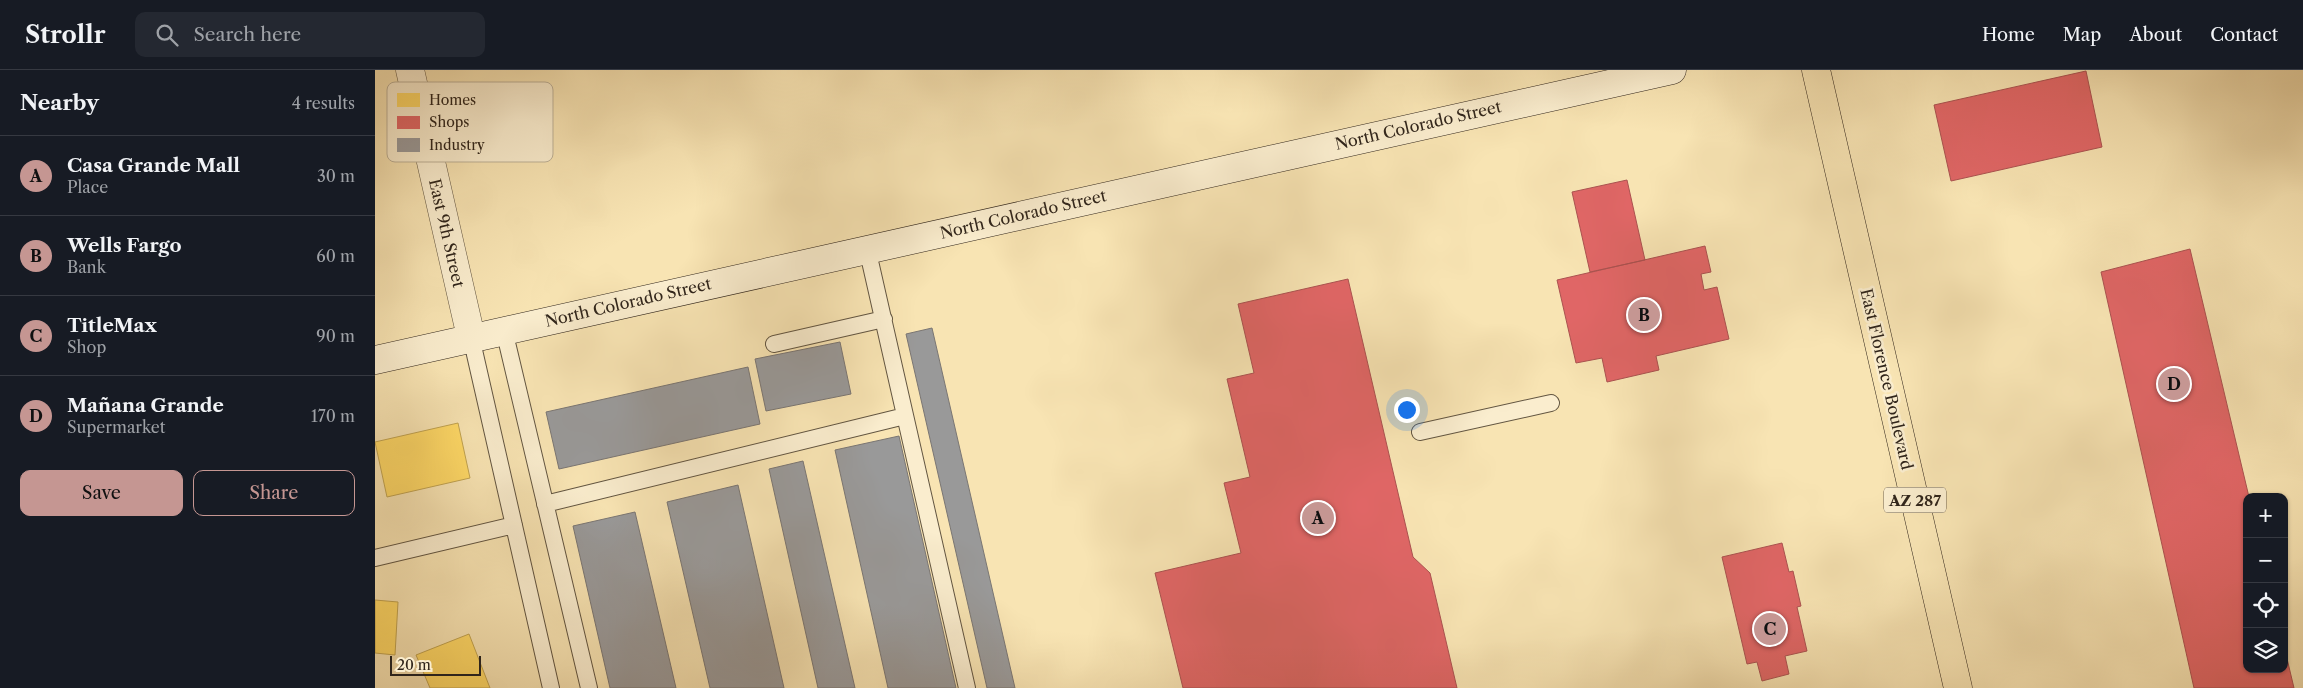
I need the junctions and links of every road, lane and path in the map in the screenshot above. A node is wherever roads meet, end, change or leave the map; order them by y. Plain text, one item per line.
1 (1671, 70) edge
2 (1816, 70) edge
3 (431, 162) edge
4 (867, 248) junction
5 (884, 318) junction
6 (504, 330) junction
7 (471, 337) junction
8 (774, 344) dead end
9 (375, 360) edge
10 (1551, 403) dead end
11 (905, 416) junction
12 (1420, 432) dead end
13 (545, 504) junction
14 (514, 526) junction
15 (375, 558) edge
16 (551, 688) edge
17 (589, 688) edge
18 (967, 688) edge
19 (1958, 688) edge

1 - 4 street, North Colorado Street
2 - 19 main road, East Florence Boulevard / AZ 287
3 - 7 street, East 9th Street
4 - 5 lane
4 - 6 street, North Colorado Street
5 - 8 lane
5 - 11 lane
6 - 7 street, North Colorado Street
6 - 13 lane
7 - 9 street, North Colorado Street
7 - 14 lane
10 - 12 lane
11 - 13 lane
11 - 18 lane
13 - 17 lane
14 - 15 lane
14 - 16 lane

